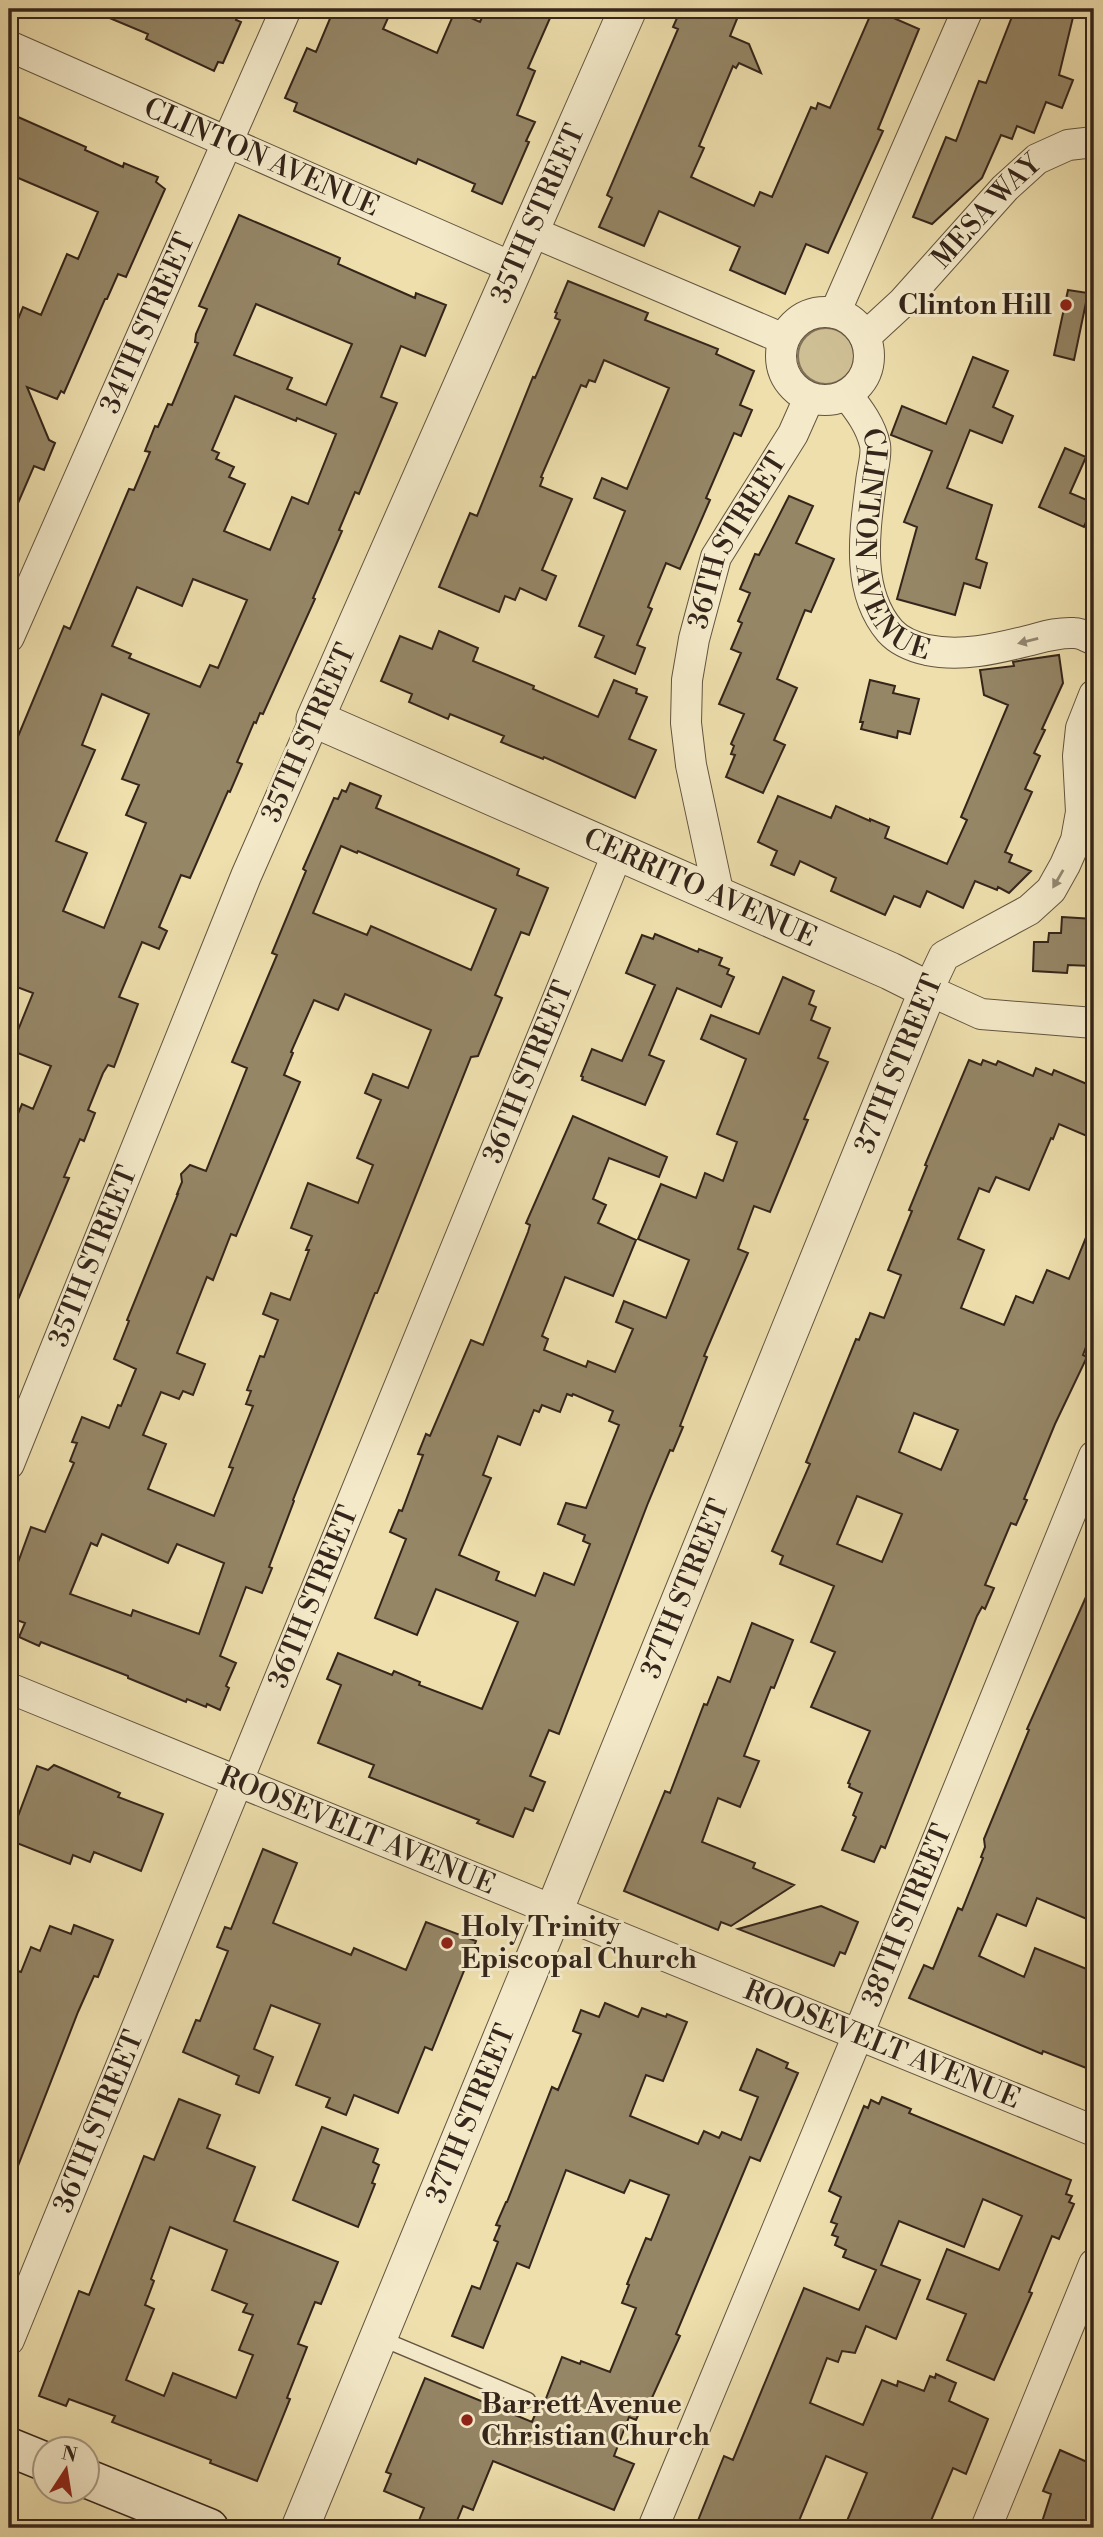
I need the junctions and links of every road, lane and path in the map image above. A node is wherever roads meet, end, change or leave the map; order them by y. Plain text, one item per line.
1 (286, 9) edge
2 (628, 9) edge
3 (968, 9) edge
4 (9, 46) edge
5 (227, 141) junction
6 (1094, 142) edge
7 (530, 231) junction
8 (514, 268) junction
9 (835, 313) junction
10 (865, 337) junction
11 (784, 339) junction
12 (847, 395) junction
13 (809, 398) junction
14 (9, 637) edge
15 (1094, 640) edge
16 (1094, 695) edge
17 (315, 719) junction
18 (618, 852) junction
19 (719, 897) junction
20 (928, 990) junction
21 (1094, 1023) edge
22 (1094, 1456) edge
23 (9, 1464) edge
24 (9, 1688) edge
25 (237, 1781) junction
26 (554, 1911) junction
27 (858, 2035) junction
28 (1094, 2131) edge
29 (1094, 2264) edge
30 (379, 2338) junction
31 (9, 2340) edge
32 (528, 2400) dead end
33 (9, 2447) edge
34 (32, 2456) edge
35 (102, 2485) edge
36 (209, 2528) edge
37 (300, 2528) edge
38 (653, 2528) edge
39 (986, 2528) edge

1 - 5 street, 34TH STREET
2 - 7 street, 35TH STREET
3 - 9 street
4 - 5 street, CLINTON AVENUE
5 - 8 street, CLINTON AVENUE
5 - 14 street, 34TH STREET
6 - 10 street, MESA WAY
7 - 8 street, 35TH STREET
7 - 11 street
8 - 17 street, 35TH STREET
9 - 10 street
9 - 11 street
10 - 12 street
11 - 13 street
12 - 13 street
15 -> 12 street, CLINTON AVENUE
13 - 19 street, 36TH STREET
16 -> 20 street, 37TH STREET
17 - 18 street, CERRITO AVENUE
17 - 23 street, 35TH STREET
18 - 19 street, CERRITO AVENUE
18 - 25 street, 36TH STREET
19 - 20 street, CERRITO AVENUE
20 - 21 street, CERRITO AVENUE
20 - 26 street, 37TH STREET
22 - 27 street, 38TH STREET
24 - 25 street, ROOSEVELT AVENUE
25 - 26 street, ROOSEVELT AVENUE
25 - 31 street, 36TH STREET
26 - 27 street, ROOSEVELT AVENUE
26 - 30 street, 37TH STREET
27 - 28 street, ROOSEVELT AVENUE
27 - 38 street, 38TH STREET
29 - 39 street
30 - 32 lane
30 - 37 street, 37TH STREET
33 - 34 main road
35 - 36 main road

